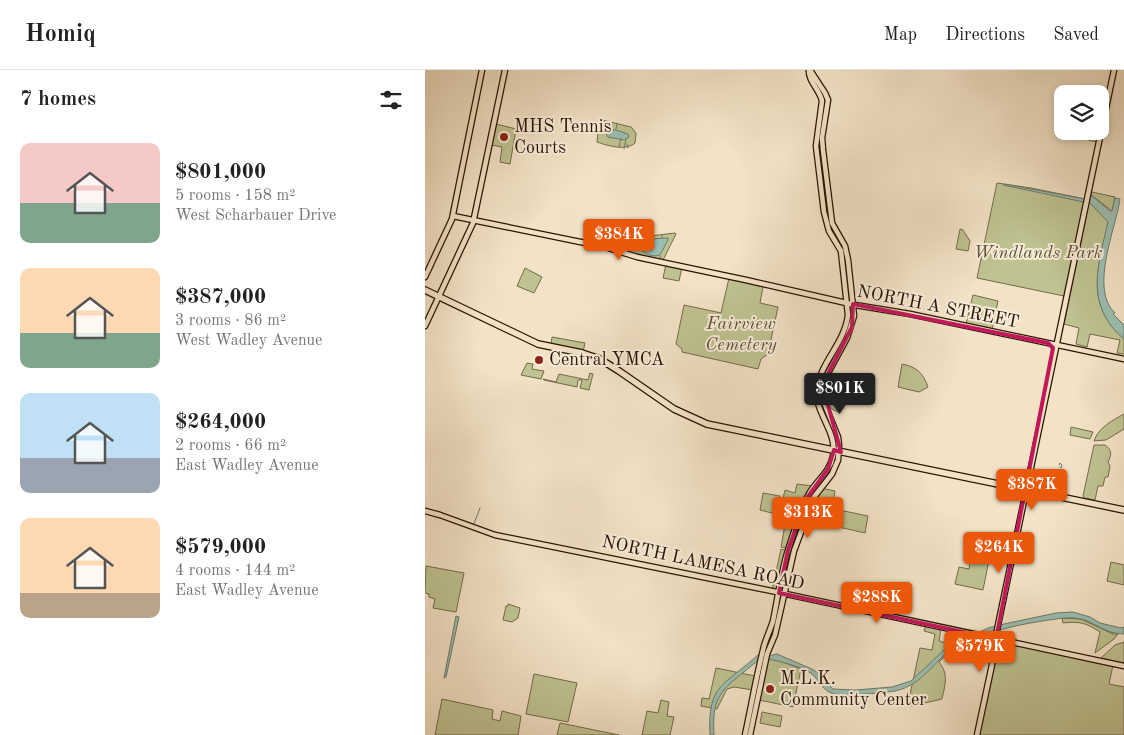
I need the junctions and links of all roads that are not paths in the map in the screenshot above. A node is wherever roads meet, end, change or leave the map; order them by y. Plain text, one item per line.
1 (482, 70) edge
2 (505, 70) edge
3 (810, 70) edge
4 (1114, 70) edge
5 (453, 216) junction
6 (474, 221) junction
7 (425, 277) edge
8 (425, 290) edge
9 (439, 297) junction
10 (847, 303) junction
11 (853, 304) junction
12 (425, 326) edge
13 (1059, 333) junction
14 (1049, 343) junction
15 (1057, 345) junction
16 (1055, 352) junction
17 (1124, 359) edge
18 (836, 451) junction
19 (1027, 490) junction
20 (1124, 510) edge
21 (425, 512) edge
22 (559, 543) dead end
23 (563, 549) junction
24 (782, 594) junction
25 (996, 639) junction
26 (763, 658) junction
27 (1124, 666) edge
28 (745, 735) edge
29 (750, 735) edge
30 (977, 735) edge

1 - 5 main road
2 - 6 main road
3 - 10 main road
3 - 11 main road
4 - 13 main road
5 - 6 main road, NORTH A STREET
5 - 7 main road
6 - 9 main road
6 - 10 main road, NORTH A STREET
8 - 9 highway
9 - 12 main road
9 - 18 highway
10 - 11 main road, NORTH A STREET
10 - 18 main road
11 - 14 main road, NORTH A STREET
11 - 18 main road
13 - 14 main road
13 - 15 main road
14 - 15 main road, NORTH A STREET
14 - 16 main road
15 - 16 main road
15 - 17 main road, NORTH A STREET
16 - 19 main road
18 - 19 highway
18 - 24 main road
18 - 24 main road
19 - 20 highway
19 - 25 main road
21 - 23 main road, NORTH LAMESA ROAD
22 - 23 main road
23 - 24 main road, NORTH LAMESA ROAD
24 - 25 main road, NORTH LAMESA ROAD
24 - 26 main road
25 - 27 main road, NORTH LAMESA ROAD
25 - 30 main road
26 - 28 main road
26 - 29 main road

